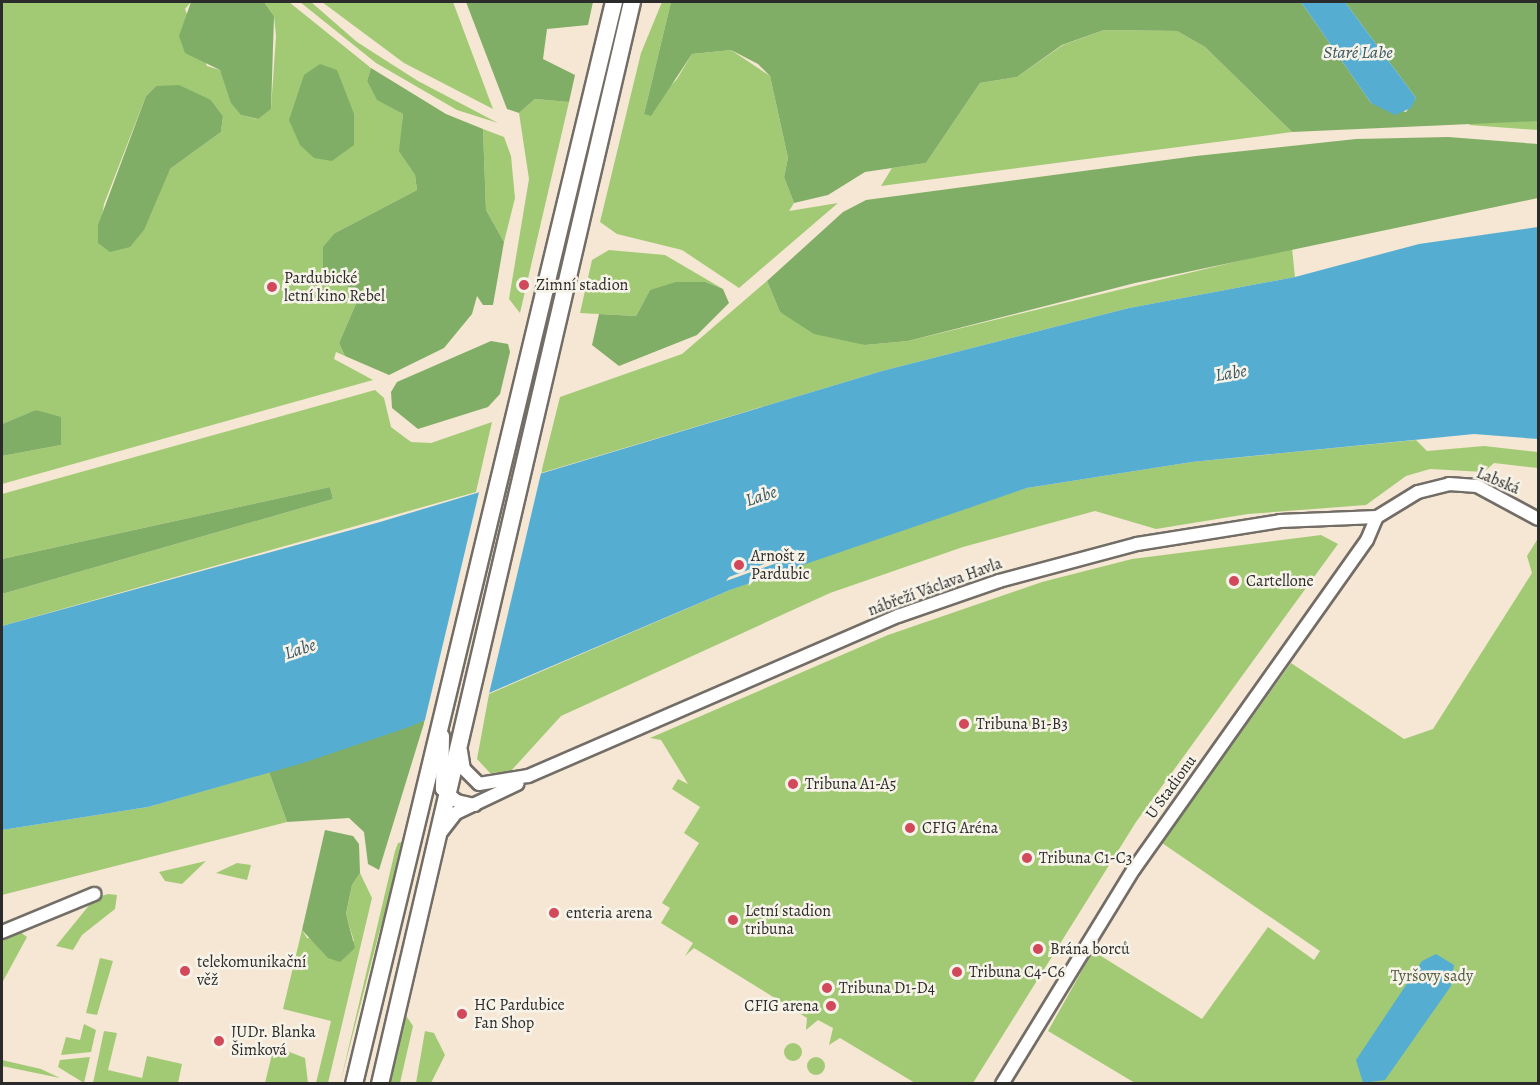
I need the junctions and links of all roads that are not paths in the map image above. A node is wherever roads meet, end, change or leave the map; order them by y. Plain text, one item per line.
1 (614, 2) edge
2 (632, 2) edge
3 (1377, 517) junction
4 (1539, 519) edge
5 (461, 744) junction
6 (439, 749) junction
7 (528, 777) junction
8 (448, 796) junction
9 (475, 805) junction
10 (437, 840) junction
11 (94, 894) dead end
12 (2, 932) edge
13 (354, 1083) edge
14 (380, 1083) edge
15 (1002, 1083) edge

1 - 6 main road
2 - 5 main road
3 - 4 street, Labská
3 - 7 street, nábřeží Václava Havla
3 - 15 street, U Stadionu
5 - 7 street, nábřeží Václava Havla
5 - 8 main road
6 - 8 street
6 - 13 main road
7 - 9 street, nábřeží Václava Havla
8 - 9 street
8 - 10 main road
9 - 10 street, nábřeží Václava Havla
10 - 14 main road
11 - 12 street

